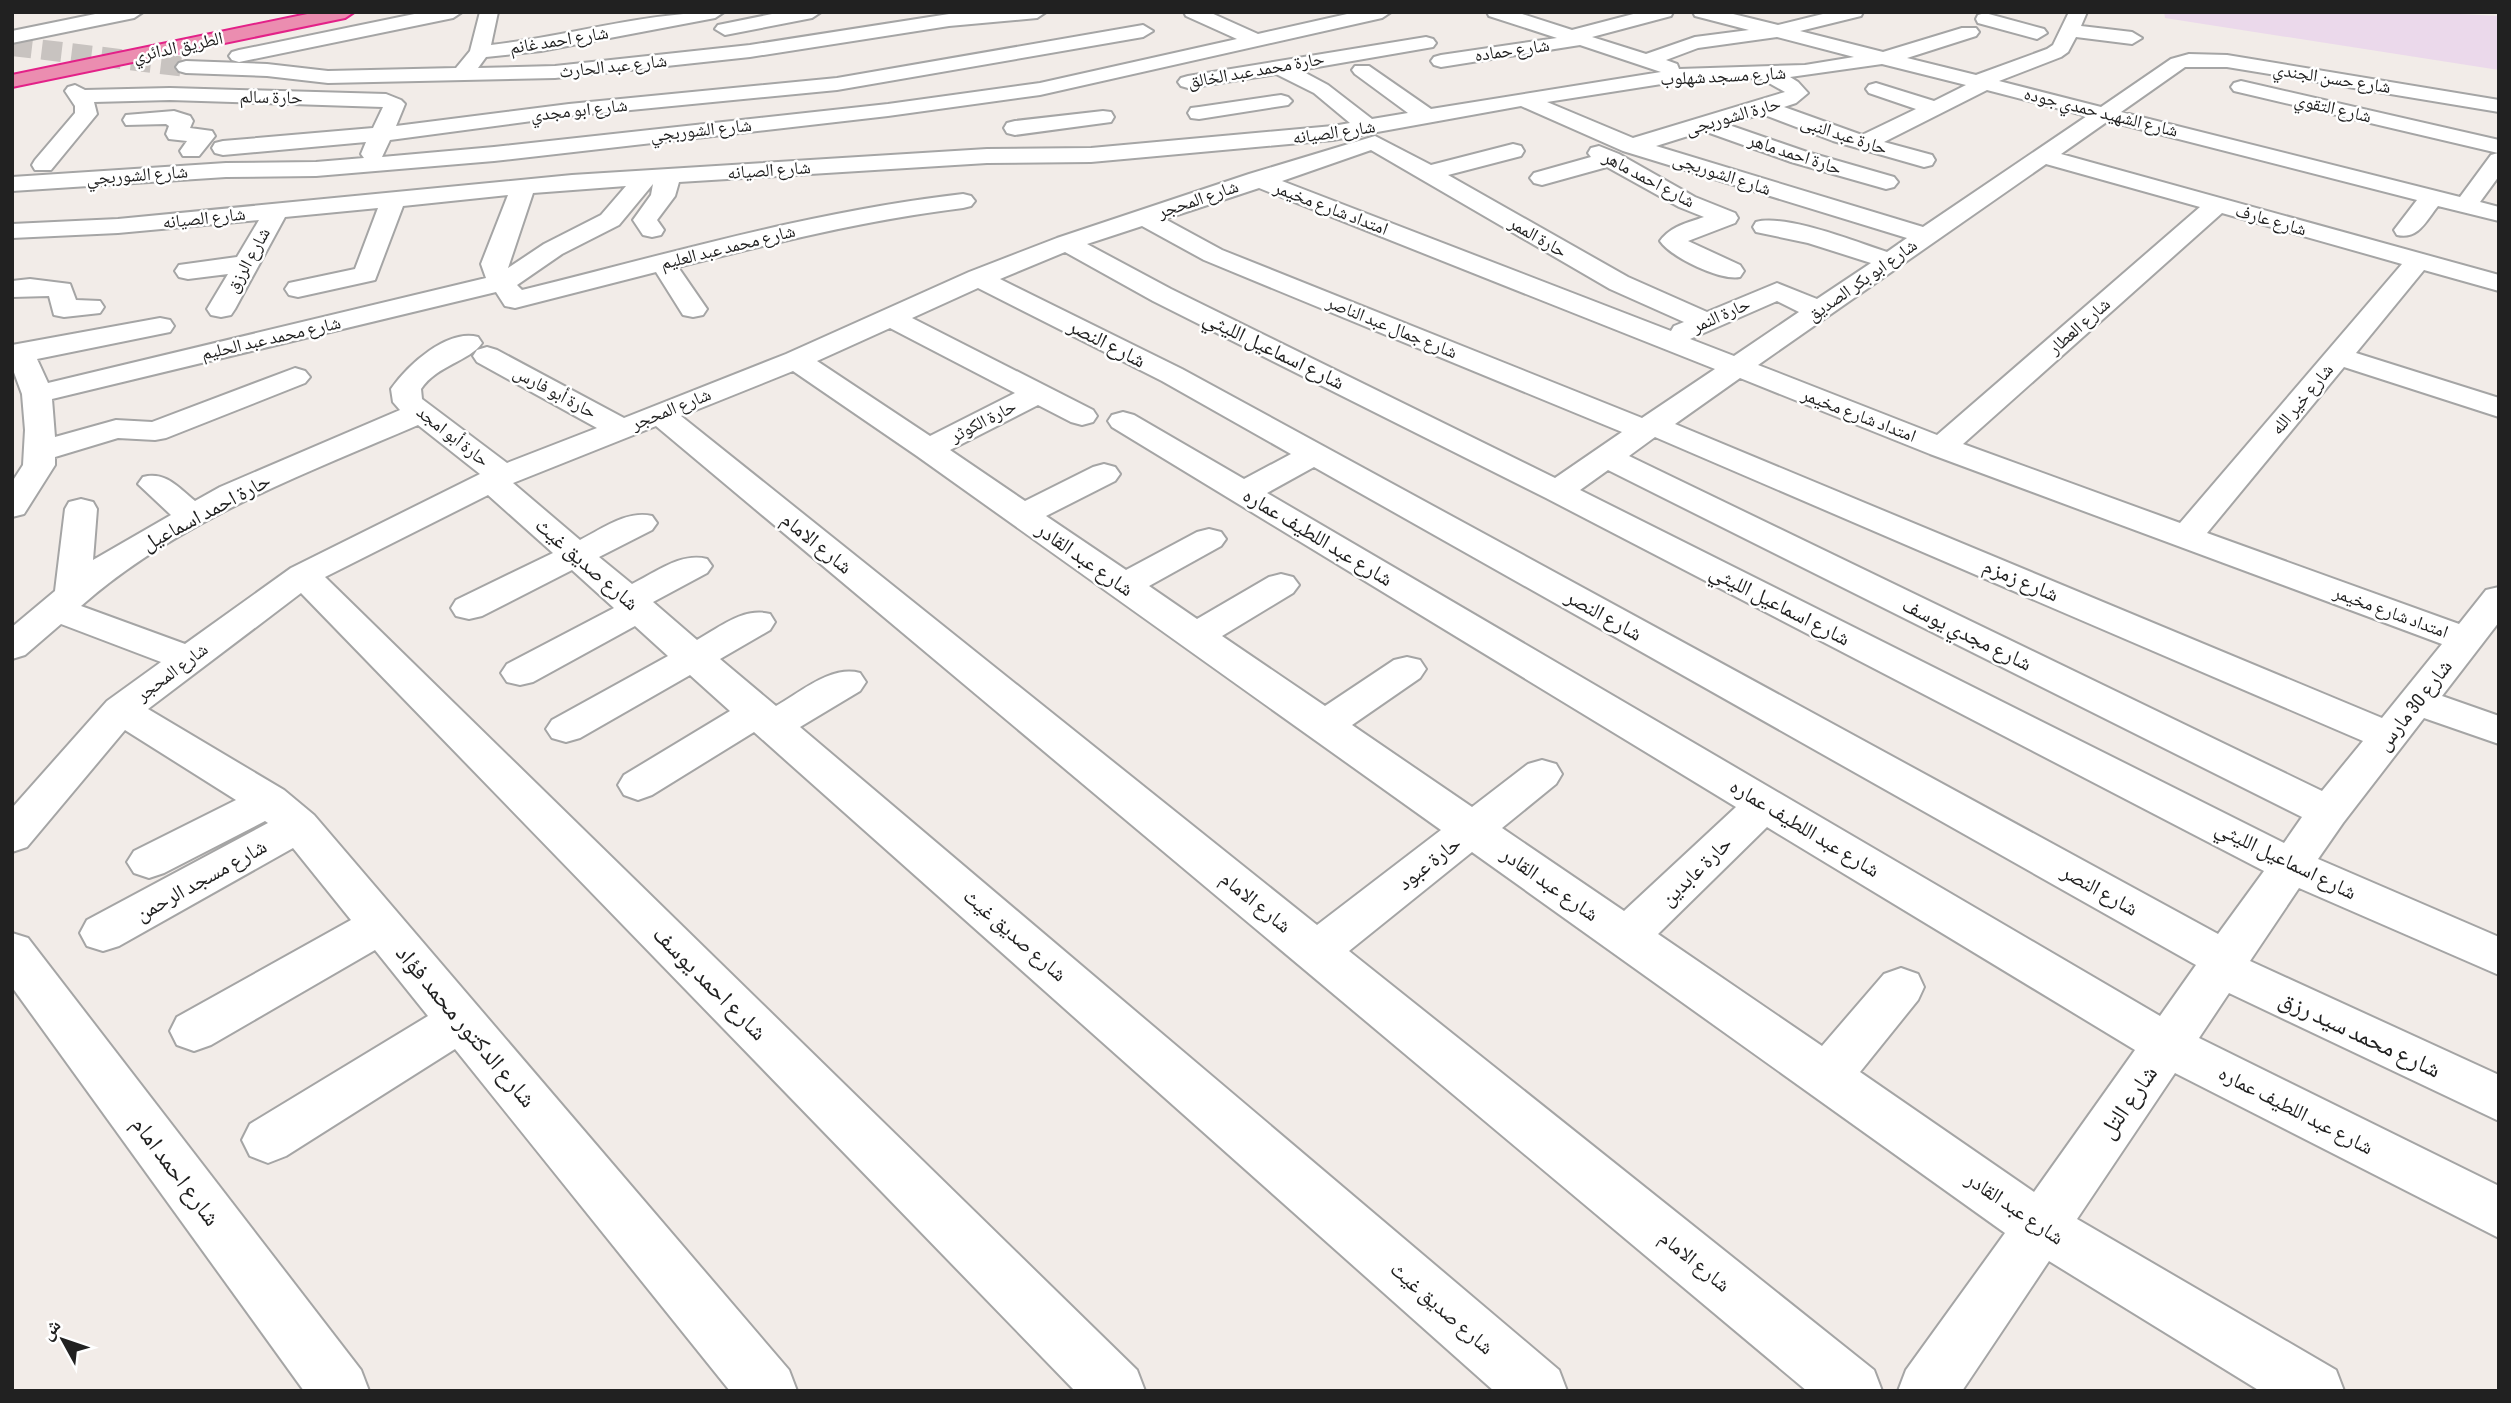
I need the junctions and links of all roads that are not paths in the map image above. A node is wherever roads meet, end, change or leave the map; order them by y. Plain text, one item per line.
1 (134, 12) edge
2 (256, 12) edge
3 (345, 12) edge
4 (453, 12) edge
5 (489, 12) edge
6 (812, 12) edge
7 (863, 12) edge
8 (1037, 12) edge
9 (1048, 12) edge
10 (1228, 12) edge
11 (1382, 12) edge
12 (1496, 12) edge
13 (1577, 12) edge
14 (1664, 12) edge
15 (1854, 12) edge
16 (2007, 12) edge
17 (1713, 13) edge
18 (998, 14) edge
19 (1190, 14) edge
20 (90, 18) edge
21 (416, 20) junction
22 (949, 20) junction
23 (720, 21) edge
24 (2074, 21) edge
25 (12, 23) edge
26 (1409, 23) dead end
27 (1615, 25) junction
28 (1974, 25) junction
29 (1147, 26) dead end
30 (885, 28) junction
31 (1774, 32) junction
32 (2037, 33) dead end
33 (965, 35) dead end
34 (12, 37) edge
35 (1577, 38) junction
36 (2132, 38) dead end
37 (324, 39) junction
38 (1258, 41) junction
39 (1426, 43) junction
40 (387, 44) dead end
41 (1071, 44) junction
42 (787, 45) junction
43 (480, 52) junction
44 (456, 54) dead end
45 (1882, 58) junction
46 (1647, 60) junction
47 (12, 61) edge
48 (1441, 61) junction
49 (805, 63) dead end
50 (760, 64) junction
51 (1277, 66) junction
52 (938, 67) junction
53 (267, 70) junction
54 (1362, 70) dead end
55 (2167, 70) junction
56 (359, 71) junction
57 (2291, 71) junction
58 (1686, 74) junction
59 (1767, 74) junction
60 (461, 75) junction
61 (1197, 80) junction
62 (2341, 80) junction
63 (12, 81) edge
64 (740, 81) dead end
65 (1983, 82) junction
66 (1172, 85) dead end
67 (1876, 89) dead end
68 (2267, 93) junction
69 (333, 99) junction
70 (1523, 99) junction
71 (1281, 101) dead end
72 (2316, 104) junction
73 (1096, 105) dead end
74 (2499, 106) edge
75 (1236, 107) junction
76 (1764, 107) junction
77 (1935, 108) junction
78 (994, 112) junction
79 (2104, 113) junction
80 (1430, 116) junction
81 (134, 120) dead end
82 (1568, 121) junction
83 (758, 124) junction
84 (1704, 124) junction
85 (1503, 131) junction
86 (382, 134) junction
87 (1372, 135) junction
88 (1240, 142) junction
89 (1864, 143) junction
90 (2499, 147) edge
91 (1619, 148) junction
92 (191, 151) junction
93 (1042, 156) junction
94 (2042, 156) junction
95 (1924, 160) dead end
96 (2499, 160) edge
97 (368, 164) junction
98 (12, 168) edge
99 (757, 171) junction
100 (1428, 173) junction
101 (40, 174) junction
102 (657, 177) junction
103 (1542, 178) dead end
104 (1257, 179) junction
105 (1886, 182) dead end
106 (12, 184) edge
107 (523, 187) junction
108 (1784, 194) junction
109 (761, 195) dead end
110 (1516, 196) dead end
111 (2432, 197) junction
112 (393, 199) junction
113 (963, 201) dead end
114 (12, 204) edge
115 (1481, 204) junction
116 (2217, 205) junction
117 (2465, 206) junction
118 (276, 211) junction
119 (2499, 214) edge
120 (1143, 217) junction
121 (652, 230) dead end
122 (2406, 230) dead end
123 (12, 231) edge
124 (1925, 236) junction
125 (1066, 243) junction
126 (1890, 261) junction
127 (2418, 261) junction
128 (663, 263) junction
129 (246, 264) junction
130 (981, 269) junction
131 (188, 271) dead end
132 (1731, 271) dead end
133 (504, 282) junction
134 (2499, 284) edge
135 (12, 289) edge
136 (298, 289) dead end
137 (90, 307) dead end
138 (221, 309) dead end
139 (693, 309) dead end
140 (1818, 310) junction
141 (890, 317) junction
142 (1707, 322) junction
143 (160, 326) dead end
144 (1666, 340) junction
145 (478, 349) joint
146 (13, 354) edge
147 (2338, 356) junction
148 (796, 360) junction
149 (1736, 367) junction
150 (295, 377) dead end
151 (1038, 393) junction
152 (29, 403) edge
153 (2499, 408) edge
154 (422, 412) junction
155 (1082, 416) dead end
156 (641, 421) junction
157 (1123, 421) dead end
158 (1648, 427) junction
159 (1941, 447) junction
160 (928, 449) junction
161 (1315, 454) junction
162 (1606, 457) junction
163 (30, 461) edge
164 (1104, 474) dead end
165 (497, 479) junction
166 (154, 484) dead end
167 (1557, 491) junction
168 (1244, 492) junction
169 (12, 508) edge
170 (81, 509) dead end
171 (1022, 515) junction
172 (192, 516) junction
173 (640, 523) dead end
174 (2186, 537) junction
175 (1209, 539) dead end
176 (576, 554) junction
177 (695, 566) dead end
178 (303, 575) junction
179 (1281, 585) dead end
180 (1124, 586) junction
181 (64, 602) junction
182 (634, 605) junction
183 (469, 608) dead end
184 (2488, 616) edge
185 (757, 622) dead end
186 (1195, 636) junction
187 (12, 647) edge
188 (694, 657) junction
189 (190, 659) junction
190 (1407, 669) dead end
191 (520, 673) dead end
192 (847, 682) dead end
193 (2418, 701) junction
194 (121, 710) junction
195 (765, 719) junction
196 (1323, 726) junction
197 (566, 729) dead end
198 (2499, 731) edge
199 (2389, 736) junction
200 (1542, 774) dead end
201 (639, 785) dead end
202 (1765, 804) junction
203 (2329, 812) junction
204 (284, 814) junction
205 (1471, 829) junction
206 (12, 836) edge
207 (149, 862) dead end
208 (2292, 866) junction
209 (382, 924) junction
210 (103, 933) dead end
211 (1626, 937) junction
212 (12, 951) edge
213 (1316, 951) junction
214 (2499, 957) edge
215 (2223, 964) junction
216 (1901, 987) dead end
217 (461, 1020) junction
218 (194, 1031) dead end
219 (2167, 1045) junction
220 (1826, 1077) junction
221 (2499, 1099) edge
222 (268, 1140) dead end
223 (2499, 1213) edge
224 (2040, 1227) junction
225 (340, 1391) edge
226 (768, 1391) edge
227 (1116, 1391) edge
228 (1538, 1391) edge
229 (1853, 1391) edge
230 (1927, 1391) edge
231 (2315, 1391) edge

1 - 20 street
2 - 47 highway, الطريق الدائري
3 - 63 highway, الطريق الدائري
4 - 21 street
5 - 43 street
6 - 23 street, شارع احمد غانم
7 - 30 street
8 - 18 street, شارع عبد الحارث
9 - 41 street
10 - 19 street
11 - 38 street, شارع الشوربجي
12 - 35 street
13 - 27 street
14 - 27 street, شارع حماده
15 - 31 street
16 - 28 street, شارع مسجد شهلوب
17 - 31 street, شارع الشهيد حمدي جوده
18 - 22 street, شارع عبد الحارث
19 - 38 street
20 - 25 street
20 - 34 street
21 - 37 street
21 - 40 street
22 - 30 street, شارع عبد الحارث
22 - 33 street
23 - 43 street, شارع احمد غانم
24 - 36 street
24 - 65 street
26 - 39 street
27 - 35 street, شارع حماده
28 - 32 street
28 - 45 street, شارع مسجد شهلوب
29 - 41 street, شارع ابو مجدي
30 - 42 street, شارع عبد الحارث
30 - 52 street
31 - 45 street, شارع الشهيد حمدي جوده
31 - 46 street
35 - 46 street
35 - 48 street, شارع حماده
37 - 53 street
37 - 53 street, شارع عبد الحارث
38 - 78 street, شارع الشوربجي
39 - 48 street
39 - 51 street, حارة محمد عبد الخالق
41 - 52 street, شارع ابو مجدي
42 - 49 street
42 - 50 street, شارع عبد الحارث
43 - 44 street, شارع احمد غانم
43 - 60 street
45 - 59 street, شارع مسجد شهلوب
45 - 65 street, شارع الشهيد حمدي جوده
46 - 58 street
48 - 85 street
50 - 60 street, شارع عبد الحارث
50 - 64 street
51 - 61 street, حارة محمد عبد الخالق
51 - 87 street, حارة الممر
52 - 78 street
52 - 86 street, شارع ابو مجدي
53 - 56 street, شارع عبد الحارث
54 - 80 street
55 - 57 street, شارع حسن الجندي
55 - 68 street, شارع التقوي
55 - 79 street, شارع ابو بكر الصديق
56 - 60 street, شارع عبد الحارث
56 - 69 street
57 - 62 street, شارع حسن الجندي
57 - 68 street
58 - 59 street, شارع مسجد شهلوب
58 - 70 street, شارع مسجد شهلوب
59 - 76 street, حارة الشوربجى
61 - 66 street, حارة محمد عبد الخالق
61 - 75 street
62 - 72 street
62 - 74 street, شارع حسن الجندي
65 - 77 street
65 - 79 street, شارع الشهيد حمدي جوده
67 - 77 street
68 - 72 street, شارع التقوي
69 - 86 street, حارة سالم
69 - 101 street, حارة سالم
70 - 82 street, شارع الشوربجى
70 - 85 street
71 - 75 street
72 - 90 street, شارع التقوي
73 - 78 street
75 - 88 street
76 - 84 street, حارة الشوربجى
76 - 89 street, حارة عبد النبى
77 - 89 street
78 - 83 street, شارع الشوربجي
78 - 93 street
79 - 94 street, شارع ابو بكر الصديق
79 - 111 street, شارع الشهيد حمدي جوده
80 - 85 street
80 - 87 street, شارع المحجر
81 - 92 street
82 - 85 street
82 - 91 street, شارع الشوربجى
83 - 97 street, شارع الشوربجي
83 - 99 street
84 - 91 street, حارة الشوربجى
84 - 105 street, حارة احمد ماهر
85 - 100 street
86 - 92 street, شارع ابو مجدي
86 - 97 street, حارة سالم
87 - 88 street, شارع الصيانه
87 - 100 street, حارة الممر
87 - 104 street, شارع المحجر
88 - 93 street, شارع الصيانه
89 - 95 street, حارة عبد النبى
91 - 103 street, حارة الشوربجى
91 - 108 street, شارع الشوربجى
91 - 132 street, شارع احمد ماهر
92 - 101 street, شارع ابو مجدي
93 - 99 street, شارع الصيانه
94 - 116 street, شارع عارف
94 - 124 street, شارع ابو بكر الصديق
96 - 117 street
97 - 101 street, شارع الشوربجي
98 - 101 street, شارع ابو مجدي
99 - 102 street, شارع الصيانه
99 - 109 street
100 - 115 street, حارة الممر
101 - 106 street, شارع الشوربجي
101 - 114 street
102 - 107 street, شارع الصيانه
102 - 121 street
102 - 133 street, شارع محمد عبد الحليم
104 - 120 street, شارع المحجر
104 - 144 street, امتداد شارع مخيمر
107 - 112 street, شارع الصيانه
107 - 133 street
108 - 124 street, شارع الشوربجى
108 - 126 street
110 - 115 street
111 - 117 street, شارع الشهيد حمدي جوده
111 - 122 street
112 - 118 street, شارع الصيانه
112 - 136 street
113 - 128 street, شارع محمد عبد العليم
115 - 142 street, حارة الممر
116 - 127 street, شارع عارف
116 - 159 street, شارع العطار
117 - 119 street, شارع الشهيد حمدي جوده
118 - 123 street, شارع الصيانه
118 - 129 street, شارع الرزق
120 - 125 street, شارع المحجر
120 - 158 street, شارع جمال عبد الناصر
124 - 126 street, شارع ابو بكر الصديق
125 - 130 street, شارع المحجر
125 - 167 street, شارع اسماعيل الليثي
126 - 140 street, شارع ابو بكر الصديق
127 - 134 street, شارع عارف
127 - 147 street, شارع خير الله
128 - 133 street, شارع محمد عبد العليم
128 - 139 street
129 - 131 street
129 - 138 street, شارع الرزق
130 - 141 street, شارع المحجر
130 - 161 street, شارع النصر
133 - 152 street, شارع محمد عبد الحليم
135 - 137 street
140 - 142 street, حارة النمر
140 - 149 street, شارع ابو بكر الصديق
141 - 148 street, شارع المحجر
141 - 151 street
142 - 144 street, حارة النمر
143 - 146 street
144 - 149 street, امتداد شارع مخيمر
145 - 154 street, حارة أبو امجد
145 - 156 street, حارة أبو فارس
146 - 152 street
147 - 153 street
147 - 174 street, شارع خير الله
148 - 156 street, شارع المحجر
148 - 160 street, شارع عبد القادر
149 - 158 street, شارع ابو بكر الصديق
149 - 159 street, امتداد شارع مخيمر
150 - 163 street
151 - 155 street
151 - 160 street, حارة الكوثر
152 - 163 street
154 - 165 street, حارة أبو امجد
154 - 172 street, حارة احمد اسماعيل
156 - 165 street, شارع المحجر
156 - 213 street, شارع الامام
157 - 168 street, شارع عبد اللطيف عماره
158 - 162 street, شارع ابو بكر الصديق
158 - 199 street, شارع زمزم
159 - 174 street, امتداد شارع مخيمر
160 - 171 street, شارع عبد القادر
161 - 168 street
161 - 215 street, شارع النصر
162 - 167 street, شارع ابو بكر الصديق
162 - 203 street, شارع مجدي يوسف
163 - 169 street
164 - 171 street
165 - 176 street, شارع صديق غيث
165 - 178 street, شارع المحجر
166 - 172 street
167 - 208 street, شارع اسماعيل الليثي
168 - 202 street, شارع عبد اللطيف عماره
170 - 181 street
171 - 180 street, شارع عبد القادر
172 - 181 street, حارة احمد اسماعيل
173 - 176 street
174 - 184 street, امتداد شارع مخيمر
175 - 180 street
176 - 182 street, شارع صديق غيث
176 - 183 street
177 - 182 street
178 - 189 street, شارع المحجر
178 - 227 street, شارع احمد يوسف
179 - 186 street
180 - 186 street, شارع عبد القادر
181 - 187 street, حارة احمد اسماعيل
181 - 189 street
182 - 188 street, شارع صديق غيث
182 - 191 street
184 - 193 street, شارع 30 مارس
185 - 188 street
186 - 196 street, شارع عبد القادر
188 - 195 street, شارع صديق غيث
188 - 197 street
189 - 194 street, شارع المحجر
190 - 196 street
192 - 195 street
193 - 198 street
193 - 199 street, شارع 30 مارس
194 - 204 street, شارع الدكتور محمد فؤاد
194 - 206 street, شارع المحجر
195 - 201 street
195 - 228 street, شارع صديق غيث
196 - 205 street, شارع عبد القادر
199 - 203 street, شارع 30 مارس
200 - 205 street, حارة عبود
202 - 211 street, حارة عابدين
202 - 219 street, شارع عبد اللطيف عماره
203 - 208 street, شارع التل
204 - 207 street
204 - 209 street, شارع الدكتور محمد فؤاد
204 - 210 street, شارع مسجد الرحمن
205 - 211 street, شارع عبد القادر
205 - 213 street, حارة عبود
208 - 214 street, شارع اسماعيل الليثي
208 - 215 street, شارع التل
209 - 217 street, شارع الدكتور محمد فؤاد
209 - 218 street
211 - 220 street, شارع عبد القادر
212 - 225 street, شارع احمد امام
213 - 229 street, شارع الامام
215 - 219 street, شارع التل
215 - 221 street, شارع محمد سيد رزق
216 - 220 street
217 - 222 street
217 - 226 street, شارع الدكتور محمد فؤاد
219 - 223 street, شارع عبد اللطيف عماره
219 - 224 street, شارع التل
220 - 224 street, شارع عبد القادر
224 - 230 street, شارع التل
224 - 231 street, شارع عبد القادر

